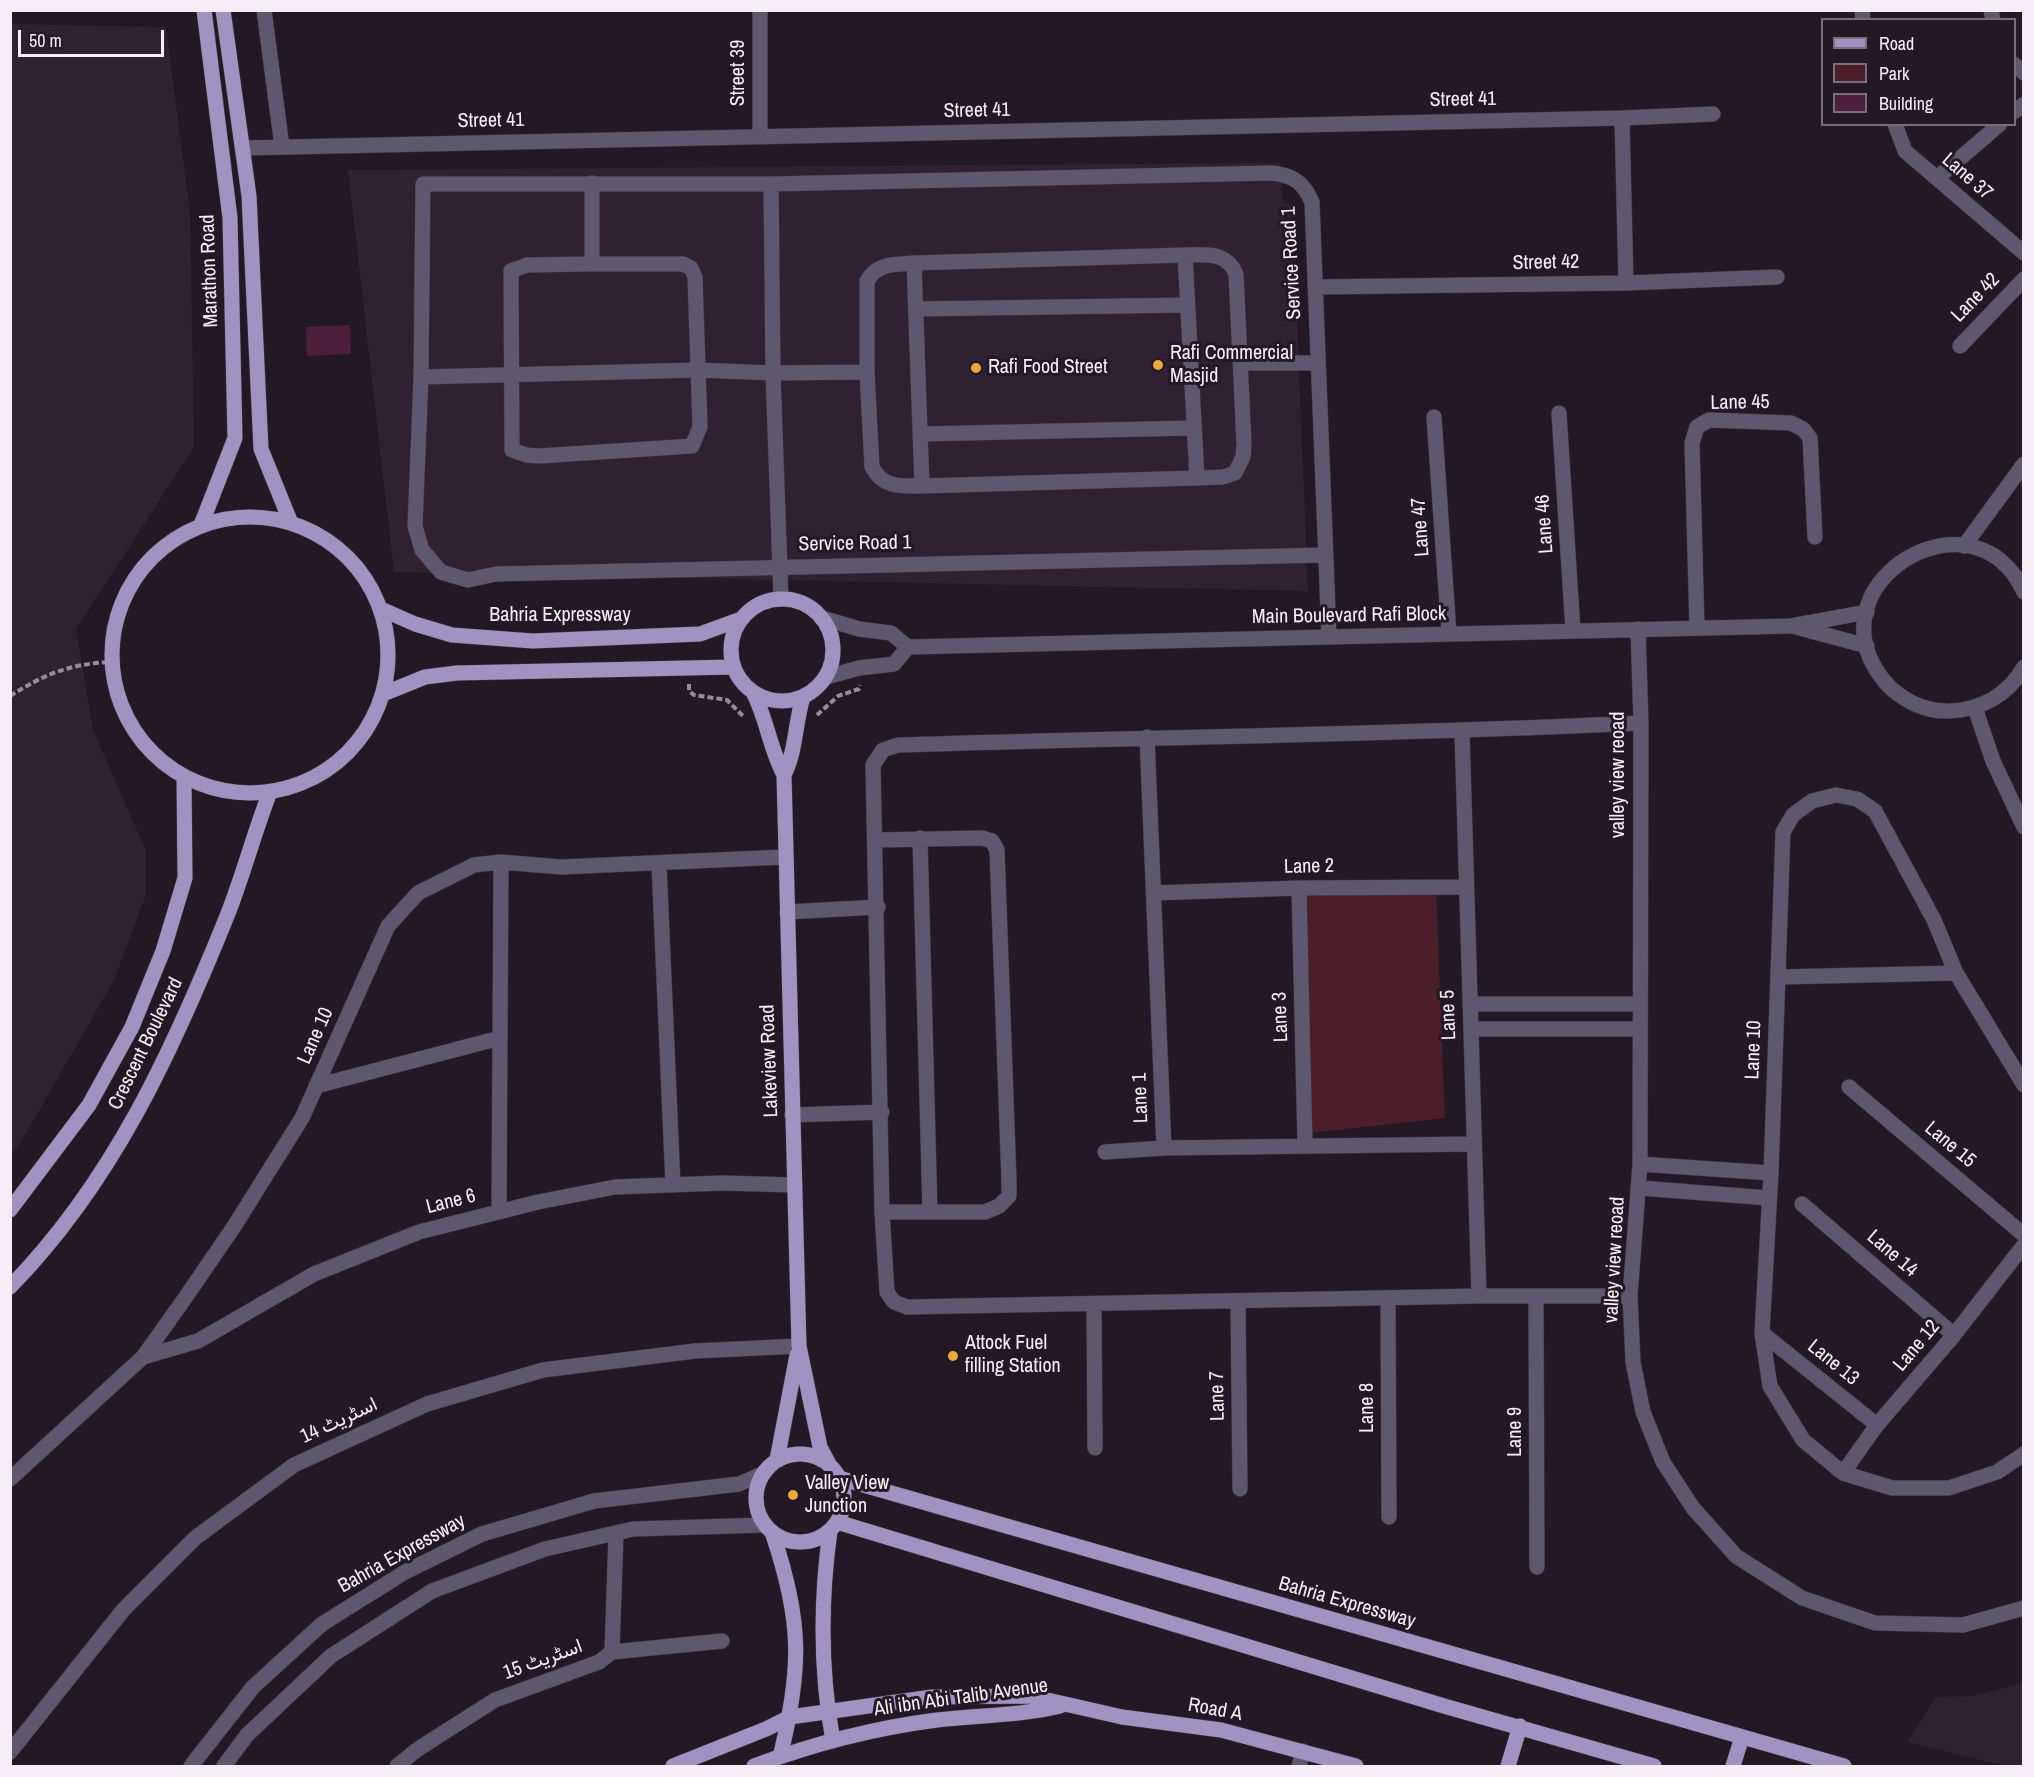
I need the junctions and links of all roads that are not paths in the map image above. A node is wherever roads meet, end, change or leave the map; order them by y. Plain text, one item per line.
1 (204, 10) edge
2 (223, 10) edge
3 (264, 10) edge
4 (760, 10) edge
5 (1713, 114) dead end
6 (1622, 118) junction
7 (1896, 126) edge
8 (1998, 126) edge
9 (760, 136) junction
10 (282, 147) junction
11 (242, 148) junction
12 (1937, 178) junction
13 (592, 183) junction
14 (771, 183) junction
15 (2024, 253) edge
16 (1185, 255) junction
17 (914, 263) junction
18 (592, 264) junction
19 (1777, 277) dead end
20 (2024, 279) edge
21 (1626, 283) junction
22 (1315, 287) junction
23 (1188, 305) junction
24 (916, 309) junction
25 (1960, 346) dead end
26 (1241, 363) junction
27 (1318, 363) junction
28 (698, 370) junction
29 (867, 372) junction
30 (773, 373) junction
31 (511, 375) junction
32 (421, 377) junction
33 (1559, 413) dead end
34 (1434, 417) dead end
35 (1193, 428) junction
36 (920, 434) junction
37 (2024, 464) edge
38 (1197, 478) junction
39 (922, 486) junction
40 (291, 523) junction
41 (201, 525) junction
42 (1815, 537) dead end
43 (1964, 546) junction
44 (1325, 555) junction
45 (779, 567) junction
46 (2022, 586) edge
47 (781, 599) junction
48 (381, 609) junction
49 (1867, 612) junction
50 (822, 618) junction
51 (741, 619) junction
52 (1791, 626) junction
53 (1697, 628) junction
54 (1638, 629) junction
55 (1573, 631) junction
56 (1449, 634) junction
57 (1329, 637) junction
58 (1867, 646) junction
59 (908, 647) junction
60 (733, 667) junction
61 (2024, 667) edge
62 (826, 677) junction
63 (754, 693) junction
64 (383, 694) junction
65 (803, 697) junction
66 (1975, 708) junction
67 (1641, 723) junction
68 (1461, 732) junction
69 (1147, 737) junction
70 (784, 775) junction
71 (183, 776) junction
72 (270, 792) junction
73 (2024, 827) edge
74 (920, 838) junction
75 (876, 840) junction
76 (784, 857) junction
77 (501, 862) junction
78 (659, 864) junction
79 (1465, 887) junction
80 (1299, 888) junction
81 (1153, 893) junction
82 (878, 907) junction
83 (787, 912) junction
84 (1956, 973) junction
85 (1778, 977) junction
86 (1470, 1004) junction
87 (1640, 1004) junction
88 (1471, 1029) junction
89 (1640, 1029) junction
90 (500, 1038) junction
91 (2018, 1067) edge
92 (2024, 1084) edge
93 (316, 1086) junction
94 (1849, 1088) dead end
95 (882, 1112) junction
96 (792, 1115) junction
97 (1473, 1144) junction
98 (1305, 1145) junction
99 (1164, 1148) junction
100 (1105, 1152) dead end
101 (1640, 1164) junction
102 (1772, 1173) junction
103 (673, 1185) junction
104 (795, 1185) junction
105 (1640, 1188) junction
106 (1769, 1198) junction
107 (1802, 1204) dead end
108 (10, 1210) edge
109 (499, 1212) junction
110 (882, 1212) junction
111 (930, 1212) junction
112 (2024, 1235) edge
113 (2024, 1245) edge
114 (10, 1287) edge
115 (1479, 1296) junction
116 (1630, 1296) junction
117 (1536, 1298) junction
118 (1388, 1300) junction
119 (1238, 1301) junction
120 (1094, 1304) junction
121 (1762, 1334) junction
122 (1954, 1335) junction
123 (799, 1346) junction
124 (143, 1357) junction
125 (1877, 1425) junction
126 (1095, 1448) dead end
127 (2024, 1454) edge
128 (777, 1460) junction
129 (834, 1472) junction
130 (764, 1473) junction
131 (1843, 1473) junction
132 (10, 1479) edge
133 (1240, 1489) dead end
134 (1389, 1517) dead end
135 (833, 1526) junction
136 (769, 1530) junction
137 (616, 1534) junction
138 (1537, 1567) dead end
139 (2024, 1608) edge
140 (722, 1641) dead end
141 (612, 1652) junction
142 (1063, 1705) junction
143 (827, 1710) junction
144 (790, 1717) junction
145 (1520, 1726) junction
146 (1742, 1737) junction
147 (833, 1741) junction
148 (10, 1752) edge
149 (780, 1756) junction
150 (1301, 1759) edge
151 (190, 1767) edge
152 (224, 1767) edge
153 (397, 1767) edge
154 (672, 1767) edge
155 (754, 1767) edge
156 (1356, 1767) edge
157 (1508, 1767) edge
158 (1654, 1767) edge
159 (1733, 1767) edge
160 (1844, 1767) edge

1 - 41 main road, Marathon Road
2 - 11 main road
3 - 10 street
4 - 9 street, Street 39
5 - 6 street, Street 41
6 - 9 street, Street 41
6 - 21 street
7 - 12 street, Lane 37
8 - 12 street
9 - 10 street, Street 41
10 - 11 street, Street 41
11 - 40 main road
12 - 15 street, Lane 37
13 - 14 street
13 - 18 street
13 - 32 street
14 - 22 street, Service Road 1
14 - 30 street
16 - 17 street
16 - 23 street
16 - 26 street
17 - 24 street
17 - 29 street
18 - 28 street
18 - 31 street
19 - 21 street, Street 42
20 - 25 street, Lane 42
21 - 22 street, Street 42
22 - 27 street, Service Road 1
23 - 24 street
23 - 35 street
24 - 36 street
26 - 27 street
26 - 38 street
27 - 44 street, Service Road 1
28 - 30 street
28 - 31 street
28 - 31 street
29 - 30 street
29 - 39 street
30 - 45 street
31 - 32 street
32 - 45 street, Service Road 1
33 - 55 street, Lane 46
34 - 56 street, Lane 47
35 - 36 street
35 - 38 street
36 - 39 street
37 - 43 street
38 - 39 street
40 - 41 main road
40 - 48 main road
41 - 71 main road
42 - 53 street, Lane 45
43 - 46 street
43 - 49 street
44 - 45 street, Service Road 1
44 - 57 street, Service Road 1
45 - 47 street
47 - 50 main road
47 - 51 main road
48 - 51 main road, Bahria Expressway
48 - 64 main road
49 - 52 street
49 - 58 street
50 - 59 street
50 - 62 main road
51 - 60 main road
52 - 53 street, Main Boulevard Rafi Block
52 - 58 street
53 - 54 street, Main Boulevard Rafi Block
54 - 55 street, Main Boulevard Rafi Block
54 - 67 street, valley view reoad
55 - 56 street, Main Boulevard Rafi Block
56 - 57 street, Main Boulevard Rafi Block
57 - 59 street, Main Boulevard Rafi Block
58 - 66 street
59 - 62 street
60 - 63 main road
60 - 64 main road
61 - 66 street
62 - 65 main road
63 - 65 main road
63 - 70 main road
64 - 72 main road
65 - 70 main road
66 - 73 street
67 - 68 street
67 - 87 street, valley view reoad
68 - 69 street
68 - 79 street, Lane 5
69 - 75 street
69 - 81 street, Lane 1
70 - 76 main road, Lakeview Road
71 - 72 main road
71 - 108 main road, Crescent Boulevard
72 - 114 main road, Crescent Boulevard
74 - 75 street
74 - 111 street
74 - 111 street
75 - 82 street
76 - 78 street, Lane 10
76 - 83 main road, Lakeview Road
77 - 78 street, Lane 10
77 - 90 street
77 - 93 street, Lane 10
78 - 103 street
79 - 80 street, Lane 2
79 - 86 street, Lane 5
80 - 81 street, Lane 2
80 - 98 street, Lane 3
81 - 99 street, Lane 1
82 - 83 street
82 - 95 street
83 - 96 main road, Lakeview Road
84 - 85 street
84 - 85 street, Lane 10
84 - 91 street, Lane 10
85 - 102 street, Lane 10
86 - 87 street
86 - 88 street, Lane 5
87 - 89 street, valley view reoad
88 - 89 street
88 - 97 street, Lane 5
89 - 101 street, valley view reoad
90 - 93 street
90 - 109 street
91 - 92 street, Lane 10
93 - 124 street, Lane 10
94 - 112 street, Lane 15
95 - 96 street
95 - 110 street
96 - 104 main road, Lakeview Road
97 - 98 street, Lane 1
97 - 115 street, Lane 5
98 - 99 street, Lane 1
99 - 100 street
101 - 102 street
101 - 105 street, valley view reoad
102 - 106 street, Lane 10
103 - 104 street, Lane 6
103 - 109 street, Lane 6
104 - 123 main road, Lakeview Road
105 - 106 street
105 - 116 street, valley view reoad
106 - 121 street, Lane 10
107 - 122 street, Lane 14
109 - 124 street, Lane 6
110 - 111 street
110 - 120 street
113 - 122 street, Lane 12
115 - 117 street
115 - 118 street
116 - 117 street
116 - 139 street, valley view reoad
117 - 138 street, Lane 9
118 - 119 street
118 - 134 street, Lane 8
119 - 120 street
119 - 133 street, Lane 7
120 - 126 street
121 - 125 street, Lane 13
121 - 131 street, Lane 10
122 - 125 street, Lane 12
123 - 128 main road
123 - 129 main road
123 - 148 street, اسٹریٹ 14
124 - 132 street, Lane 10
125 - 131 street, Lane 12
127 - 131 street, Lane 10
128 - 129 main road
128 - 130 main road
129 - 135 main road
129 - 146 main road, Bahria Expressway
130 - 136 main road
130 - 151 street, Bahria Expressway
135 - 136 main road
135 - 143 main road
135 - 145 main road
136 - 137 street
136 - 144 main road
137 - 141 street
137 - 152 street
140 - 141 street, اسٹریٹ 15
141 - 153 street, اسٹریٹ 15
142 - 143 main road, Ali ibn Abi Talib Avenue
142 - 147 main road, Ali ibn Abi Talib Avenue
142 - 150 main road, Road A
143 - 144 main road, Ali ibn Abi Talib Avenue
143 - 147 main road
144 - 149 main road
144 - 154 main road, Ali ibn Abi Talib Avenue
145 - 157 main road
145 - 158 main road
146 - 159 main road
146 - 160 main road, Bahria Expressway
147 - 149 main road, Ali ibn Abi Talib Avenue
149 - 155 main road, Ali ibn Abi Talib Avenue
150 - 156 main road, Road A

